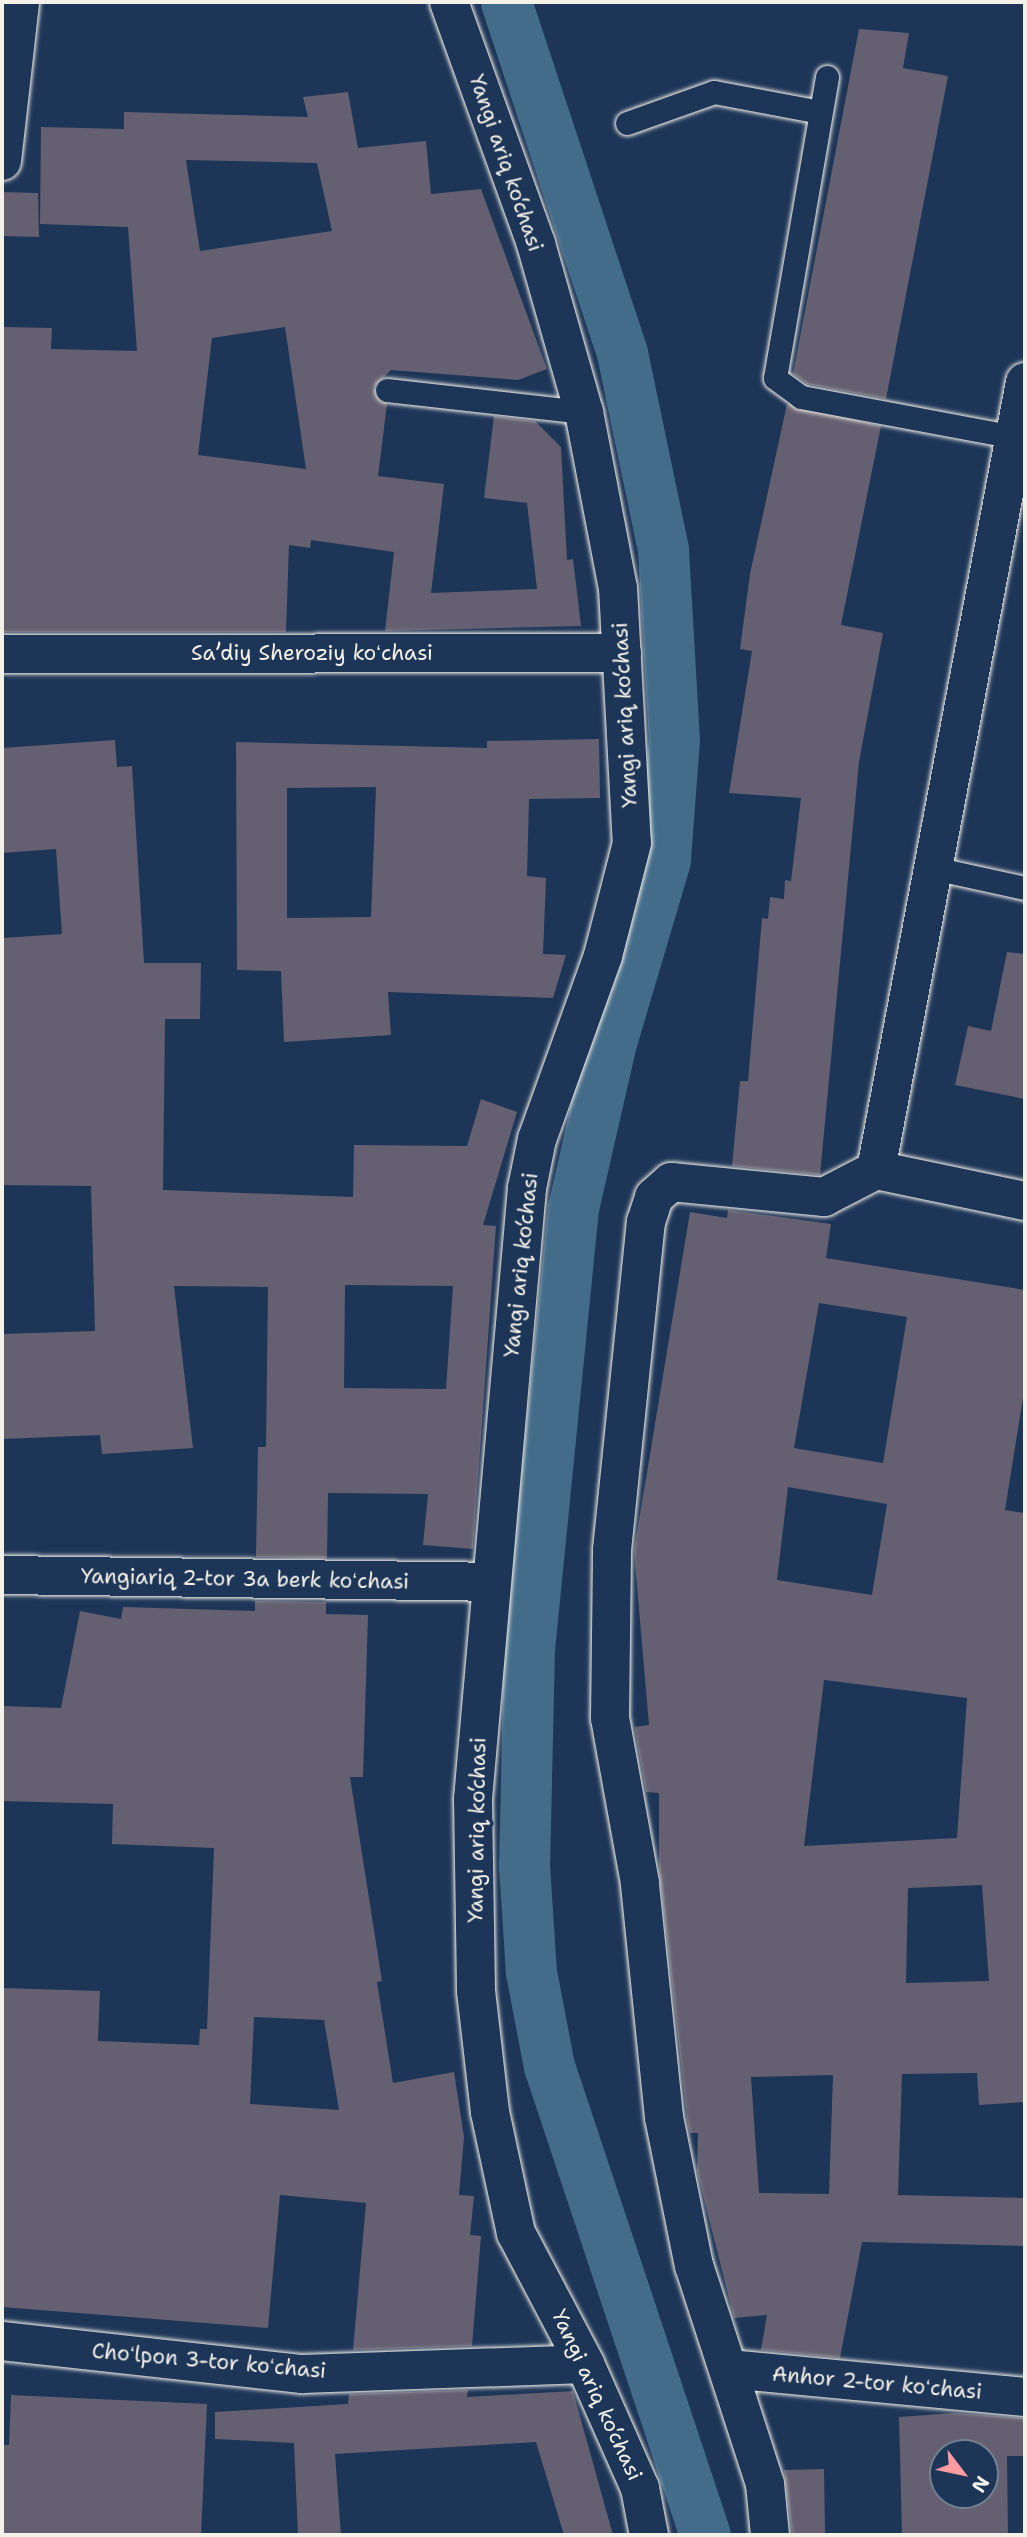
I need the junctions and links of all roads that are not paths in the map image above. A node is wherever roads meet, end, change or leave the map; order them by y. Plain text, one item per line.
1 (20, 2) edge
2 (449, 2) edge
3 (827, 77) dead end
4 (820, 112) junction
5 (627, 123) dead end
6 (2, 161) edge
7 (1025, 382) edge
8 (387, 390) dead end
9 (584, 412) junction
10 (1015, 437) junction
11 (622, 653) junction
12 (2, 654) edge
13 (933, 868) junction
14 (1025, 888) edge
15 (876, 1170) junction
16 (1025, 1201) edge
17 (2, 1575) edge
18 (489, 1582) junction
19 (2, 2341) edge
20 (586, 2364) junction
21 (729, 2369) junction
22 (1025, 2397) edge
23 (649, 2535) edge
24 (770, 2535) edge

1 - 6 street
2 - 9 street, Yangi ariq ko‘chasi
3 - 4 lane
4 - 5 lane
4 - 10 lane
7 - 10 street
8 - 9 lane
9 - 11 street, Yangi ariq ko‘chasi
10 - 13 street
11 - 12 street, Saʼdiy Sheroziy koʻchasi
11 - 18 street, Yangi ariq ko‘chasi
13 - 14 lane
13 - 15 street
15 - 16 street
15 - 21 street
17 - 18 street, Yangiariq 2-tor 3a berk koʻchasi
18 - 20 street, Yangi ariq ko‘chasi
19 - 20 street, Choʻlpon 3-tor koʻchasi
20 - 23 street, Yangi ariq ko‘chasi
21 - 22 street, Anhor 2-tor koʻchasi
21 - 24 street

